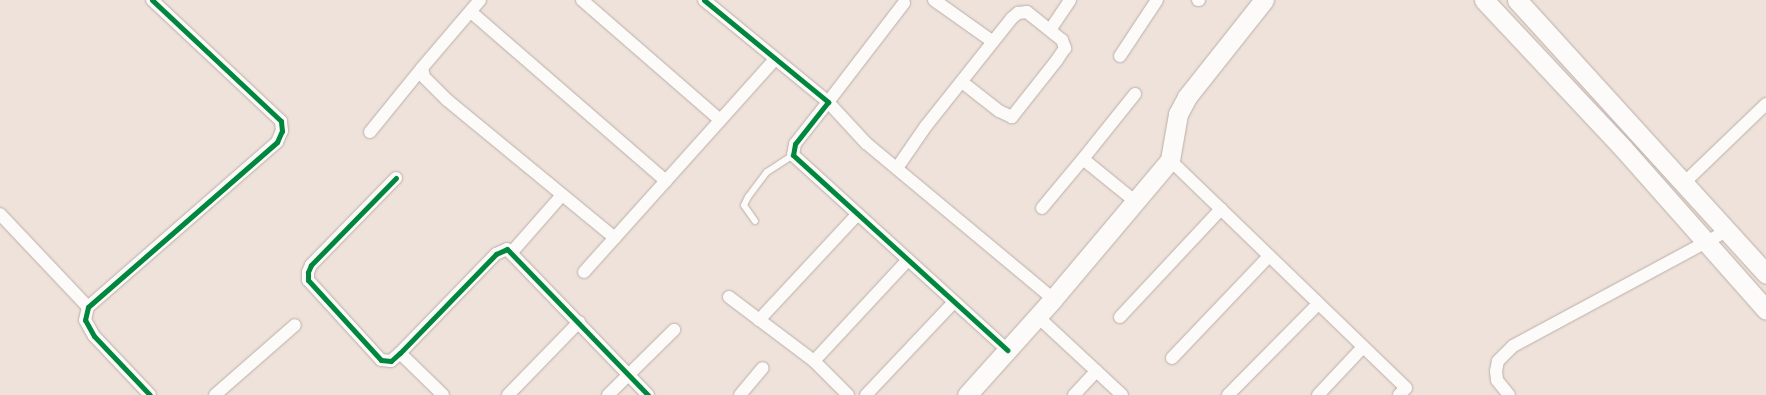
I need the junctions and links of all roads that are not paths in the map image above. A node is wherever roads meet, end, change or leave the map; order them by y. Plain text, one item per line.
1 (152, 0) edge
2 (480, 0) edge
3 (582, 0) edge
4 (704, 0) edge
5 (934, 0) edge
6 (1070, 0) edge
7 (1157, 0) edge
8 (1264, 0) edge
9 (1484, 0) edge
10 (1517, 0) edge
11 (903, 1) edge
12 (470, 12) junction
13 (1050, 30) junction
14 (993, 42) junction
15 (1120, 56) dead end
16 (774, 60) junction
17 (422, 68) junction
18 (962, 82) junction
19 (1135, 94) dead end
20 (828, 102) junction
21 (1766, 104) edge
22 (720, 120) junction
23 (370, 132) dead end
24 (793, 155) junction
25 (1083, 159) junction
26 (1170, 160) junction
27 (896, 168) junction
28 (396, 178) dead end
29 (666, 181) junction
30 (1684, 183) junction
31 (562, 195) junction
32 (1136, 202) junction
33 (1042, 208) dead end
34 (1220, 208) junction
35 (0, 214) edge
36 (858, 214) junction
37 (756, 221) dead end
38 (1728, 230) junction
39 (614, 238) junction
40 (1704, 242) junction
41 (512, 252) junction
42 (1269, 256) junction
43 (908, 260) junction
44 (584, 272) dead end
45 (1766, 274) edge
46 (729, 297) dead end
47 (1053, 300) junction
48 (954, 302) junction
49 (1318, 304) junction
50 (88, 307) junction
51 (1766, 310) edge
52 (1037, 316) junction
53 (1120, 317) dead end
54 (759, 320) junction
55 (579, 322) junction
56 (295, 325) dead end
57 (674, 330) dead end
58 (1363, 347) junction
59 (1007, 350) junction
60 (400, 354) junction
61 (1172, 358) dead end
62 (814, 361) junction
63 (763, 368) dead end
64 (1096, 371) junction
65 (628, 374) junction
66 (150, 395) edge
67 (215, 395) edge
68 (443, 395) edge
69 (508, 395) edge
70 (608, 395) edge
71 (648, 395) edge
72 (740, 395) edge
73 (848, 395) edge
74 (866, 395) edge
75 (967, 395) edge
76 (1074, 395) edge
77 (1122, 395) edge
78 (1228, 395) edge
79 (1318, 395) edge
80 (1400, 395) edge
81 (1509, 395) edge

1 - 50 street
2 - 12 street
3 - 22 street
4 - 16 street
5 - 14 street
6 - 13 street
7 - 15 street
8 - 26 street
9 - 40 street
10 - 30 street
11 - 20 street
12 - 17 street
12 - 29 street
13 - 14 street
13 - 18 street
14 - 18 street
16 - 20 street
16 - 22 street
17 - 23 street
17 - 31 street
18 - 27 street
19 - 25 street
20 - 24 street
20 - 27 street
21 - 30 street
22 - 29 street
24 - 36 street
24 - 37 lane
25 - 32 street
25 - 33 street
26 - 32 street
26 - 34 street
27 - 47 street
28 - 60 street
29 - 39 street
30 - 38 street
31 - 39 street
31 - 41 street
32 - 47 street
34 - 42 street
34 - 53 street
35 - 50 street
36 - 43 street
36 - 54 street
38 - 40 street
38 - 45 street
39 - 44 street
40 - 51 street
40 - 81 street
41 - 55 street
41 - 60 street
42 - 49 street
42 - 61 street
43 - 48 street
43 - 62 street
46 - 54 street
47 - 52 street
48 - 59 street
48 - 74 street
49 - 58 street
49 - 78 street
50 - 66 street
52 - 59 street
52 - 64 street
54 - 62 street
55 - 65 street
55 - 69 street
56 - 67 street
57 - 65 street
58 - 79 street
58 - 80 street
59 - 75 street
60 - 68 street
62 - 73 street
63 - 72 street
64 - 76 street
64 - 77 street
65 - 70 street
65 - 71 street

